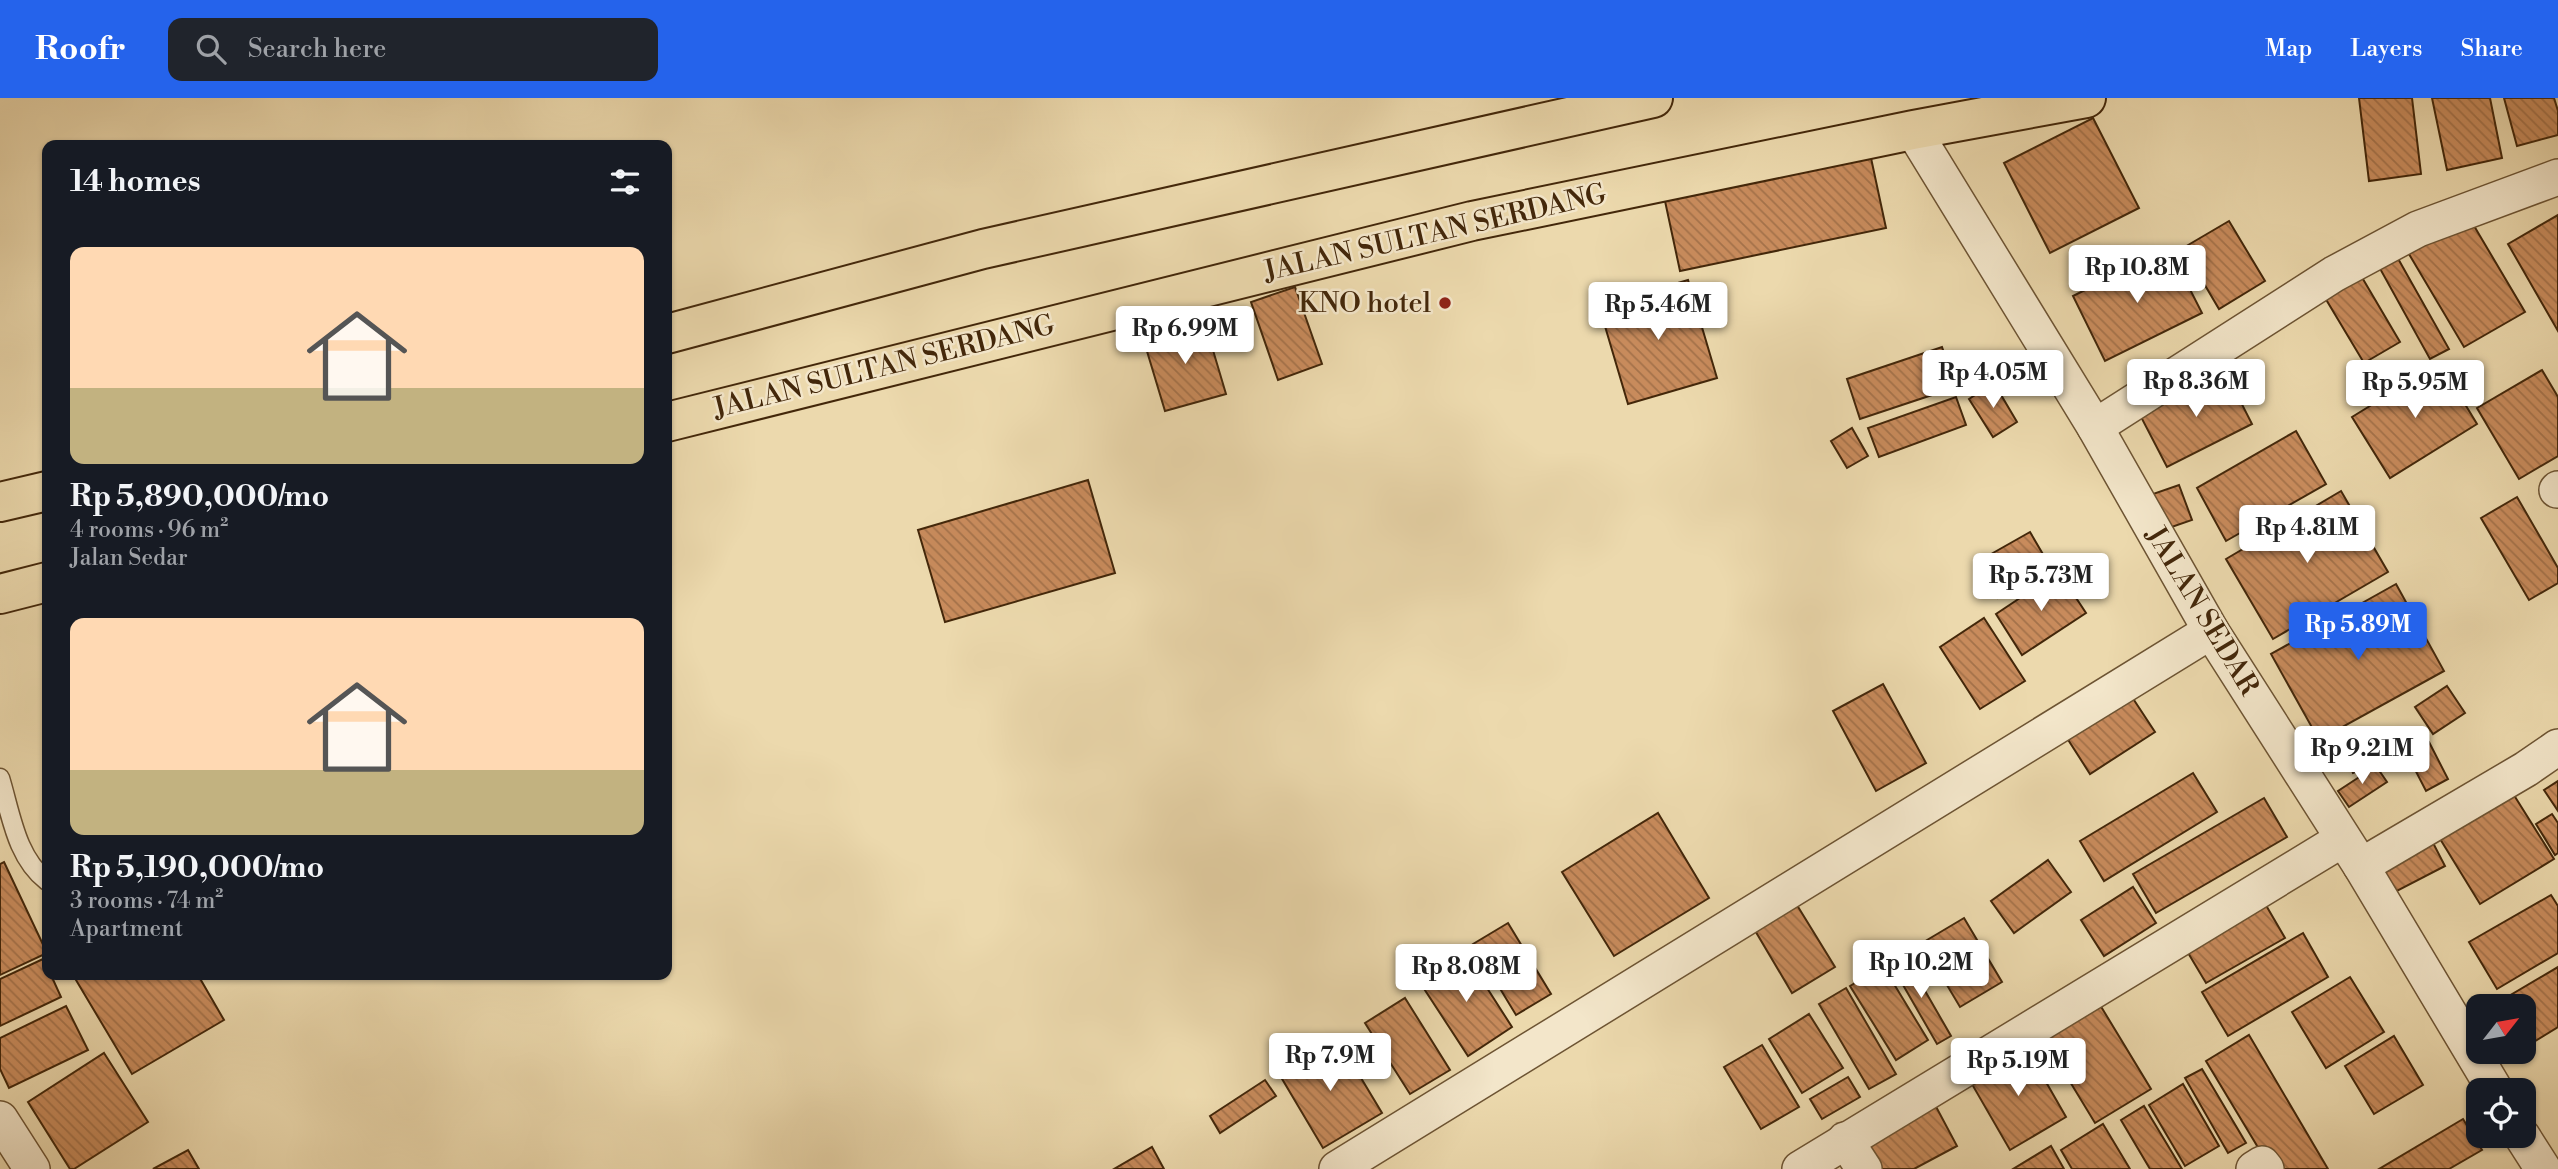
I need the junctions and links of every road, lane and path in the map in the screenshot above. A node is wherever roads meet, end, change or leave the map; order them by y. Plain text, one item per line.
1 (1653, 98) edge
2 (2086, 98) edge
3 (1913, 130) junction
4 (2558, 177) edge
5 (672, 333) edge
6 (672, 421) edge
7 (2095, 427) junction
8 (42, 492) edge
9 (0, 502) edge
10 (42, 583) edge
11 (0, 594) edge
12 (2211, 631) junction
13 (2558, 747) edge
14 (0, 778) edge
15 (2352, 852) junction
16 (42, 877) edge
17 (2488, 1078) edge
18 (0, 1119) edge
19 (1845, 1140) junction
20 (32, 1169) edge
21 (1337, 1169) edge
22 (1800, 1169) edge
23 (1864, 1169) edge
24 (2254, 1169) edge
25 (2266, 1169) edge

1 - 5 highway
2 - 3 highway, JALAN SULTAN SERDANG
3 - 6 highway, JALAN SULTAN SERDANG
3 - 7 street, JALAN SEDAR
4 - 7 street
7 - 12 street, JALAN SEDAR
8 - 9 highway
10 - 11 highway
12 - 15 street, JALAN SEDAR
12 - 21 street
13 - 15 street
14 - 16 lane
15 - 17 street, JALAN SEDAR
15 - 19 street
18 - 20 street
19 - 22 street
19 - 23 street
24 - 25 street

